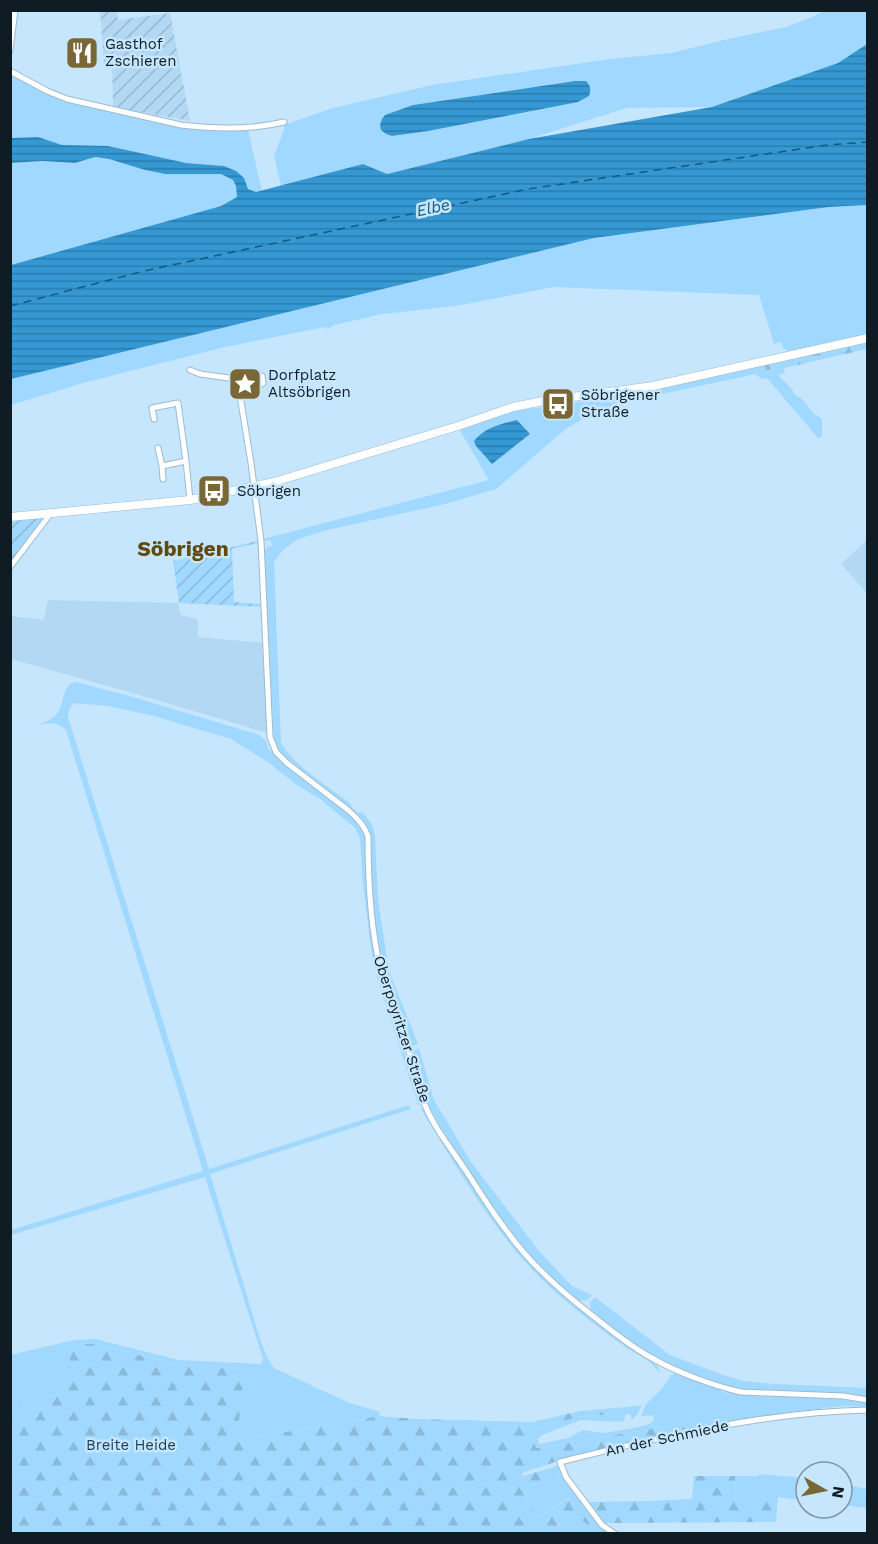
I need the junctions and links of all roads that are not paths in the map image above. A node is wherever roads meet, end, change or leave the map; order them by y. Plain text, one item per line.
1 (15, 10) edge
2 (10, 50) edge
3 (10, 71) edge
4 (284, 122) dead end
5 (867, 338) edge
6 (190, 370) dead end
7 (236, 380) junction
8 (240, 396) junction
9 (154, 419) dead end
10 (158, 448) dead end
11 (186, 461) junction
12 (162, 466) junction
13 (163, 479) dead end
14 (254, 486) junction
15 (190, 500) junction
16 (51, 513) junction
17 (10, 517) edge
18 (10, 567) edge
19 (867, 1400) edge
20 (867, 1410) edge
21 (615, 1533) edge

1 - 2 street
3 - 4 street
5 - 14 street
6 - 7 street
7 - 8 street, Oberpoyritzer Straße
7 - 8 street
8 - 14 street, Oberpoyritzer Straße
9 - 11 street
10 - 12 street
11 - 12 street
11 - 15 street
12 - 13 street
14 - 15 street
14 - 19 street, Oberpoyritzer Straße
15 - 16 street
16 - 17 street
16 - 18 street
20 - 21 street, An der Schmiede

